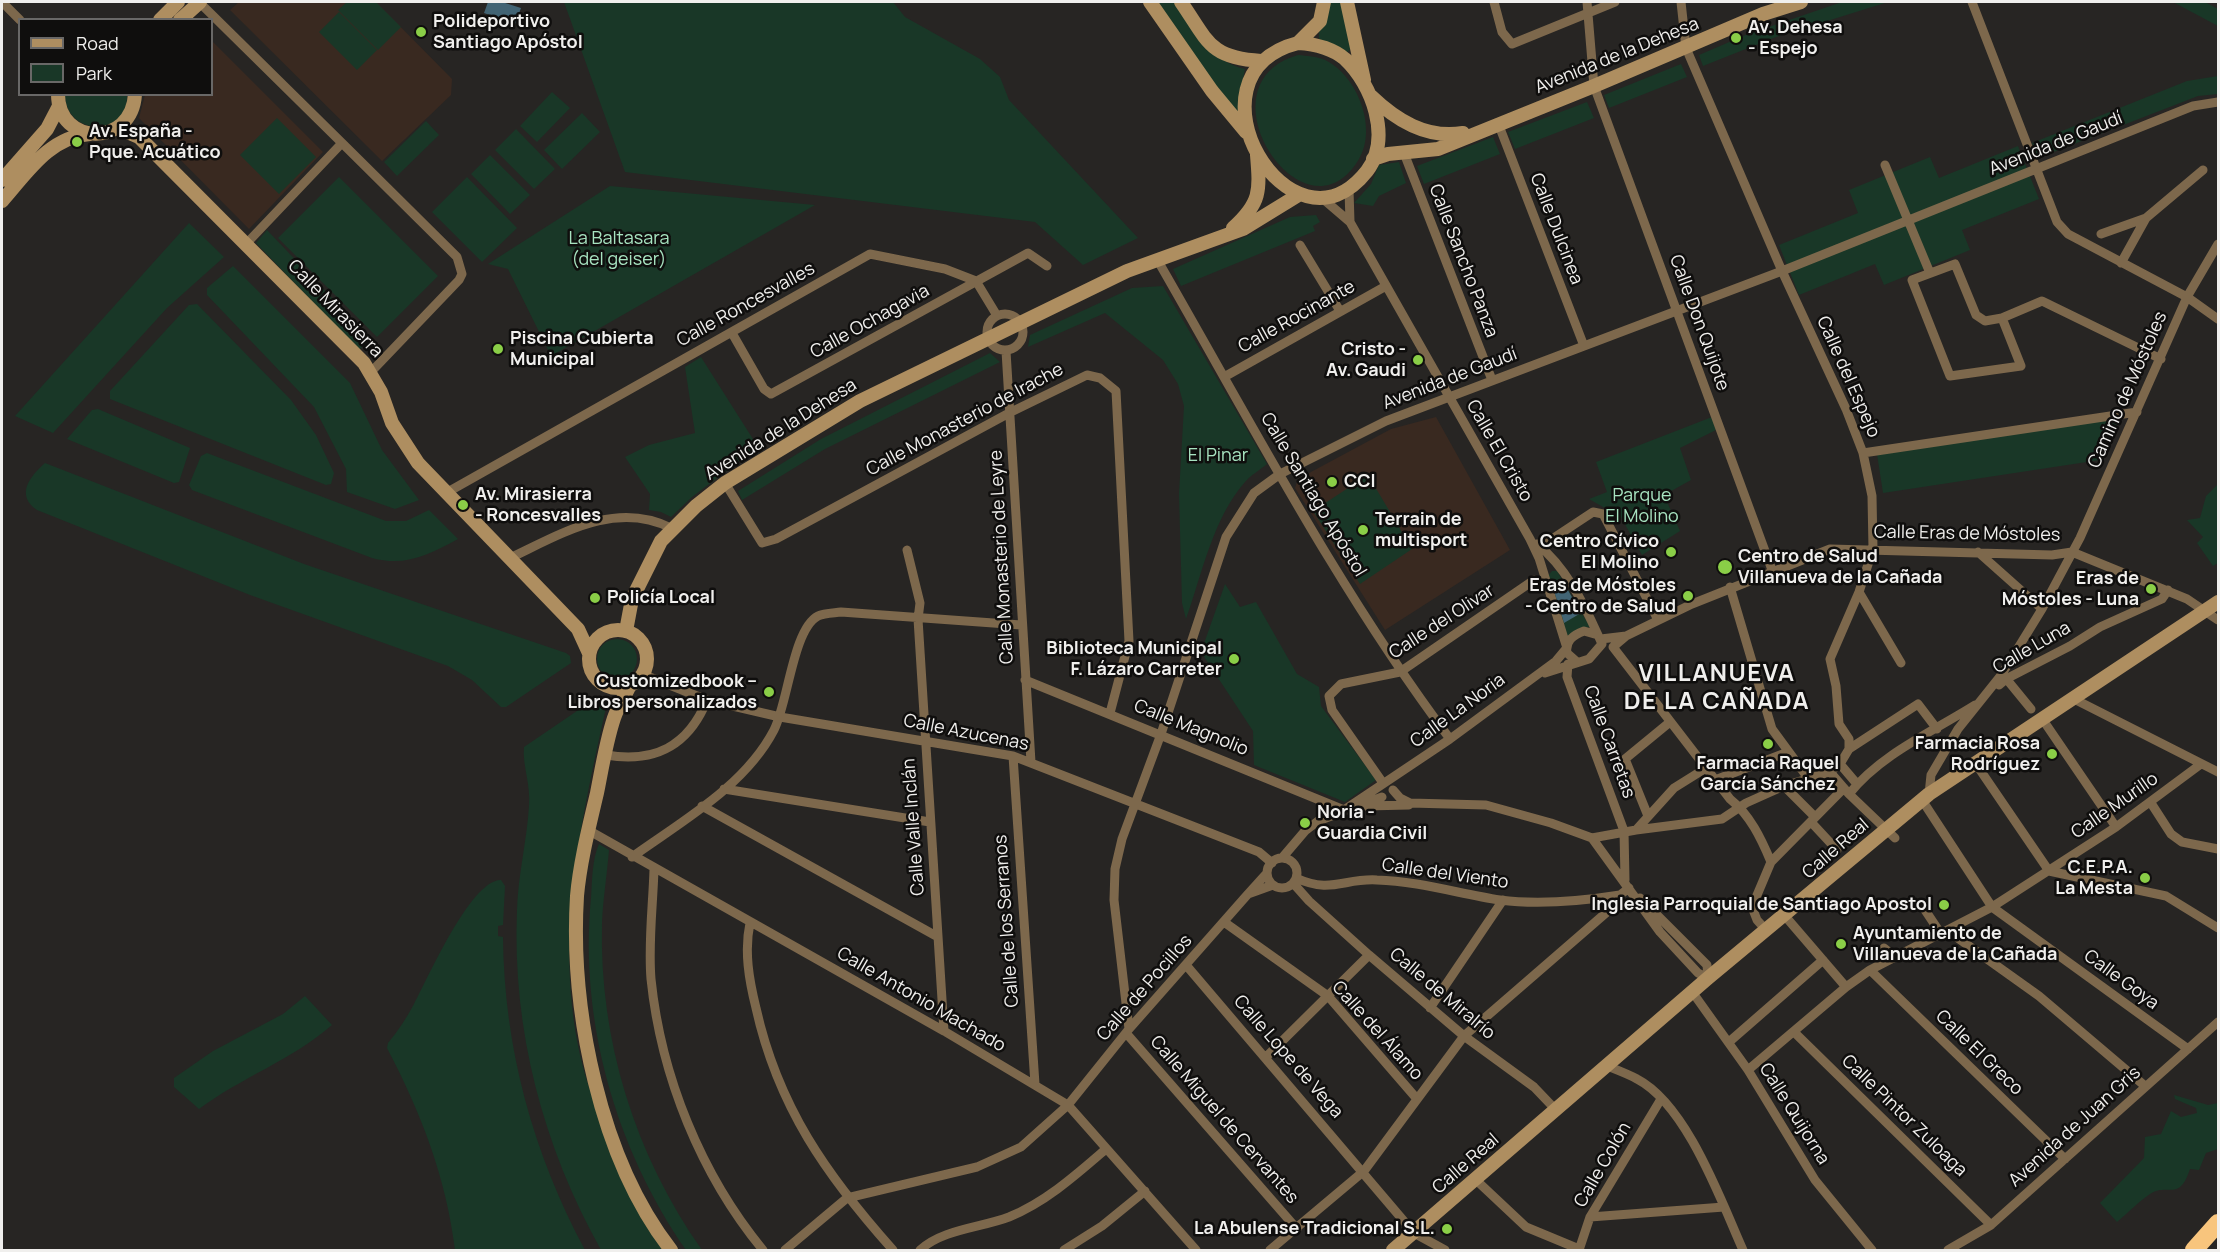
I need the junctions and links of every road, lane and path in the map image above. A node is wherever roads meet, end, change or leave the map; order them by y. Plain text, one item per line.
1 (2, 2) edge
2 (178, 2) edge
3 (199, 2) edge
4 (1150, 2) edge
5 (1181, 2) edge
6 (1324, 2) edge
7 (1347, 2) edge
8 (1494, 2) edge
9 (1587, 2) edge
10 (1615, 2) edge
11 (1681, 2) edge
12 (1801, 2) edge
13 (1972, 2) edge
14 (1590, 12) junction
15 (18, 18) edge
16 (162, 18) edge
17 (182, 18) edge
18 (1298, 43) junction
19 (1686, 48) junction
20 (1261, 61) junction
21 (1594, 86) junction
22 (1367, 89) junction
23 (135, 96) edge
24 (58, 100) edge
25 (2218, 102) edge
26 (130, 115) junction
27 (1498, 123) junction
28 (118, 128) junction
29 (1480, 130) junction
30 (90, 134) junction
31 (1249, 135) junction
32 (139, 137) junction
33 (342, 143) junction
34 (1257, 153) junction
35 (1404, 153) junction
36 (1373, 159) junction
37 (1885, 165) dead end
38 (2036, 170) junction
39 (2203, 170) dead end
40 (2, 180) edge
41 (1349, 190) junction
42 (1300, 194) junction
43 (1322, 198) junction
44 (2, 201) edge
45 (2146, 218) junction
46 (1908, 221) junction
47 (1350, 222) junction
48 (2101, 234) dead end
49 (1224, 235) junction
50 (246, 244) junction
51 (2218, 244) edge
52 (1300, 245) dead end
53 (1158, 261) junction
54 (2121, 263) junction
55 (1047, 266) dead end
56 (1782, 272) junction
57 (1930, 273) junction
58 (976, 281) junction
59 (1386, 286) junction
60 (2187, 297) junction
61 (1340, 311) junction
62 (1678, 311) junction
63 (996, 314) junction
64 (2002, 318) junction
65 (2218, 319) edge
66 (1021, 322) junction
67 (732, 333) junction
68 (987, 338) junction
69 (1584, 346) junction
70 (1006, 351) junction
71 (2161, 359) junction
72 (371, 372) junction
73 (1224, 377) junction
74 (1492, 380) junction
75 (1449, 398) junction
76 (1011, 412) junction
77 (2137, 412) junction
78 (1863, 453) junction
79 (1280, 474) junction
80 (725, 483) junction
81 (446, 493) junction
82 (671, 528) junction
83 (1530, 539) junction
84 (1540, 547) junction
85 (1873, 549) junction
86 (907, 550) dead end
87 (1978, 552) junction
88 (2072, 552) junction
89 (510, 558) junction
90 (1560, 566) junction
91 (1542, 569) junction
92 (1772, 570) junction
93 (1534, 580) junction
94 (1730, 587) junction
95 (2168, 590) junction
96 (1859, 592) junction
97 (1548, 596) junction
98 (2218, 602) edge
99 (2042, 609) junction
100 (2205, 610) junction
101 (918, 619) junction
102 (1658, 620) junction
103 (2218, 620) edge
104 (1021, 625) junction
105 (578, 629) junction
106 (626, 631) junction
107 (599, 636) junction
108 (1626, 636) junction
109 (1600, 639) junction
110 (1566, 647) junction
111 (1613, 647) junction
112 (589, 653) junction
113 (1572, 662) junction
114 (1900, 663) dead end
115 (1400, 672) junction
116 (642, 674) junction
117 (2004, 676) junction
118 (1534, 677) junction
119 (1025, 680) junction
120 (630, 685) junction
121 (609, 687) junction
122 (2074, 699) junction
123 (707, 700) junction
124 (1983, 700) junction
125 (2031, 709) dead end
126 (1110, 714) junction
127 (614, 717) junction
128 (780, 717) junction
129 (2043, 720) junction
130 (1670, 722) junction
131 (1937, 729) junction
132 (1161, 734) junction
133 (1450, 739) junction
134 (925, 741) junction
135 (1849, 748) junction
136 (1788, 752) junction
137 (606, 755) junction
138 (1013, 756) junction
139 (1031, 762) junction
140 (1840, 764) junction
141 (1976, 764) junction
142 (2201, 764) junction
143 (1706, 768) junction
144 (1830, 772) junction
145 (2218, 772) edge
146 (1808, 778) junction
147 (1715, 780) junction
148 (1857, 784) junction
149 (1784, 786) junction
150 (724, 789) junction
151 (1385, 790) junction
152 (1846, 791) junction
153 (1926, 797) junction
154 (1136, 802) junction
155 (1414, 803) junction
156 (2151, 803) junction
157 (702, 806) junction
158 (1358, 806) junction
159 (1398, 806) junction
160 (1741, 808) junction
161 (1344, 810) junction
162 (1648, 816) junction
163 (1813, 819) junction
164 (930, 822) junction
165 (2116, 827) junction
166 (1636, 830) junction
167 (588, 831) junction
168 (1624, 831) junction
169 (1890, 834) junction
170 (1592, 838) junction
171 (2218, 849) edge
172 (1837, 850) dead end
173 (632, 857) junction
174 (1282, 858) junction
175 (1771, 862) junction
176 (1272, 863) junction
177 (654, 869) junction
178 (2049, 871) junction
179 (1267, 873) junction
180 (1295, 880) junction
181 (1627, 884) junction
182 (1273, 885) junction
183 (1315, 886) junction
184 (1248, 894) junction
185 (1620, 895) junction
186 (1590, 898) junction
187 (1503, 900) junction
188 (1309, 901) junction
189 (1923, 907) dead end
190 (1992, 907) junction
191 (1607, 912) junction
192 (1785, 916) junction
193 (1224, 922) junction
194 (750, 923) junction
195 (2218, 928) edge
196 (1766, 930) junction
197 (1945, 932) junction
198 (938, 937) junction
199 (1884, 948) dead end
200 (1369, 955) junction
201 (1894, 956) junction
202 (1823, 960) junction
203 (1186, 965) junction
204 (1870, 970) junction
205 (1708, 978) junction
206 (1846, 987) junction
207 (1693, 993) junction
208 (1328, 996) junction
209 (1430, 1008) junction
210 (2218, 1022) edge
211 (944, 1031) junction
212 (1127, 1031) junction
213 (1794, 1032) junction
214 (1464, 1036) junction
215 (1729, 1042) junction
216 (2188, 1049) junction
217 (1266, 1057) junction
218 (1607, 1066) junction
219 (1748, 1070) junction
220 (1035, 1084) junction
221 (2145, 1086) junction
222 (1661, 1099) junction
223 (1417, 1100) junction
224 (1068, 1105) junction
225 (1555, 1109) junction
226 (1107, 1149) junction
227 (2066, 1159) junction
228 (1364, 1171) junction
229 (1476, 1180) junction
230 (1144, 1191) junction
231 (847, 1198) junction
232 (1724, 1207) junction
233 (1590, 1217) junction
234 (2218, 1223) edge
235 (1990, 1225) junction
236 (1297, 1229) junction
237 (1414, 1233) junction
238 (1579, 1250) edge
239 (671, 1251) edge
240 (763, 1251) edge
241 (785, 1251) edge
242 (893, 1251) edge
243 (920, 1251) edge
244 (1064, 1251) edge
245 (1196, 1251) edge
246 (1270, 1251) edge
247 (1393, 1251) edge
248 (1445, 1251) edge
249 (1743, 1251) edge
250 (1872, 1251) edge
251 (1948, 1251) edge
252 (2194, 1251) edge

1 - 15 street
2 - 16 street
3 - 17 street
3 - 33 street
4 - 31 street
5 - 20 street
6 - 18 street
7 - 22 street
8 - 14 street
9 - 14 street, Calle Don Quijote
10 - 14 street
11 - 19 street, Calle del Espejo
12 - 19 street, Avenida de la Dehesa
13 - 38 street
14 - 21 street, Calle Don Quijote
18 - 20 street
18 - 22 street
19 - 21 street, Avenida de la Dehesa
19 - 56 street, Calle del Espejo
20 - 31 street
21 - 27 street, Avenida de la Dehesa
21 - 62 street, Calle Don Quijote
22 - 29 street, Avenida de la Dehesa
22 - 36 street
23 - 26 street
24 - 30 street
24 - 40 street
25 - 38 street, Avenida de Gaudí
26 - 28 street
26 - 32 street, Calle Mirasierra
27 - 29 street, Avenida de la Dehesa
27 - 69 street, Calle Dulcinea
28 - 30 street
28 - 32 street, Calle Mirasierra
29 - 35 street, Avenida de la Dehesa
30 - 44 street
31 - 34 street
32 - 50 street, Calle Mirasierra
33 - 50 street
33 - 72 street
34 - 42 street
34 - 49 street, Avenida de la Dehesa
35 - 36 street, Avenida de la Dehesa
35 - 74 street, Calle Sancho Panza
36 - 41 street
37 - 46 street
38 - 46 street, Avenida de Gaudí
38 - 54 street
39 - 45 street
41 - 43 street
41 - 47 street, Calle El Cristo
42 - 43 street
42 - 49 street, Avenida de la Dehesa
43 - 47 street, Calle El Cristo
45 - 48 street
45 - 54 street
46 - 56 street, Avenida de Gaudí
46 - 57 street
47 - 59 street, Calle El Cristo
49 - 53 street, Avenida de la Dehesa
50 - 72 street, Calle Mirasierra
51 - 60 street, Camino de Móstoles
52 - 61 street
53 - 66 street, Avenida de la Dehesa
53 - 73 street, Calle Santiago Apóstol
54 - 60 street
55 - 58 street, Calle Ochagavia
56 - 62 street, Avenida de Gaudí
56 - 78 street, Calle del Espejo
57 - 64 street
57 - 64 street
58 - 63 street
58 - 67 street, Calle Roncesvalles
58 - 67 street, Calle Ochagavia
59 - 61 street, Calle Rocinante
59 - 75 street, Calle El Cristo
60 - 65 street
60 - 71 street, Camino de Móstoles
61 - 73 street, Calle Rocinante
62 - 69 street, Avenida de Gaudí
62 - 92 street, Calle Don Quijote
63 - 66 street
63 - 68 street
64 - 71 street
66 - 68 street, Avenida de la Dehesa
66 - 70 street
67 - 81 street, Calle Roncesvalles
68 - 70 street
68 - 80 street, Avenida de la Dehesa
69 - 74 street, Avenida de Gaudí
70 - 76 street, Calle Monasterio de Leyre
71 - 77 street, Camino de Móstoles
72 - 81 street, Calle Mirasierra
73 - 79 street, Calle Santiago Apóstol
74 - 75 street, Avenida de Gaudí
75 - 79 street, Avenida de Gaudí
75 - 83 street, Calle El Cristo
76 - 80 street, Calle Monasterio de Irache
76 - 104 street, Calle Monasterio de Leyre
76 - 126 street, Calle Monasterio de Irache
77 - 78 street
77 - 88 street, Camino de Móstoles
78 - 85 street, Calle del Espejo
79 - 115 street, Calle Santiago Apóstol
79 - 132 street, Avenida de Gaudí
80 - 82 street, Avenida de la Dehesa
81 - 89 street, Calle Mirasierra
82 - 89 street
82 - 106 street, Avenida de la Dehesa
83 - 84 street, Calle El Cristo
83 - 91 street, Calle El Cristo
84 - 90 street, Calle El Cristo
84 - 102 street
85 - 87 street, Calle Eras de Móstoles
85 - 92 street, Calle Eras de Móstoles
85 - 96 street, Calle del Espejo
86 - 101 street, Calle Valle Inclán
87 - 88 street, Calle Eras de Móstoles
87 - 99 street
88 - 95 street, Calle Eras de Móstoles
88 - 99 street, Camino de Móstoles
89 - 105 street, Calle Mirasierra
90 - 91 street
90 - 109 street, Calle El Cristo
91 - 93 street, Calle del Olivar
91 - 97 street, Calle El Cristo
92 - 94 street, Calle Eras de Móstoles
93 - 97 street
93 - 115 street, Calle del Olivar
94 - 102 street, Calle Eras de Móstoles
94 - 136 street
95 - 100 street, Calle Eras de Móstoles
95 - 117 street, Calle Luna
96 - 114 street
96 - 135 street, Calle del Espejo
97 - 110 street, Calle El Cristo
98 - 100 street, Calle Real
99 - 117 street, Camino de Móstoles
100 - 103 street, Calle Eras de Móstoles
100 - 122 street, Calle Real
101 - 104 street
101 - 128 street
101 - 134 street, Calle Valle Inclán
102 - 108 street, Calle Eras de Móstoles
104 - 119 street, Calle Monasterio de Leyre
105 - 107 street, Calle Mirasierra
105 - 112 street, Calle Mirasierra
106 - 107 street
106 - 116 street
107 - 112 street
108 - 109 street, Calle Eras de Móstoles
108 - 111 street, Calle Eras de Móstoles
109 - 110 street
109 - 111 street
109 - 113 street
110 - 113 street
110 - 118 street, Calle La Noria
111 - 130 street
112 - 121 street
113 - 118 street, Calle La Noria
113 - 168 street, Calle Carretas
115 - 133 street, Calle Santiago Apóstol
115 - 151 street, Calle del Olivar
116 - 120 street
116 - 123 street, Calle Azucenas
117 - 124 street, Calle Luna
117 - 125 street
118 - 133 street, Calle La Noria
119 - 126 street, Calle Magnolio
119 - 139 street, Calle Monasterio de Leyre
120 - 121 street
120 - 127 street
121 - 127 street
122 - 129 street, Calle Real
122 - 142 street
123 - 128 street, Calle Azucenas
123 - 137 street
124 - 131 street, Calle Luna
124 - 153 street
126 - 132 street, Calle Magnolio
127 - 137 street
128 - 134 street, Calle Azucenas
128 - 150 street
129 - 141 street, Calle Real
129 - 165 street
130 - 143 street
130 - 162 street
131 - 135 street
131 - 148 street, Calle Luna
132 - 154 street, Avenida de Gaudí
132 - 161 street, Calle Magnolio
133 - 151 street, Calle La Noria
134 - 138 street, Calle Azucenas
134 - 164 street, Calle Valle Inclán
135 - 140 street
136 - 146 street
136 - 147 street
137 - 167 street
138 - 139 street, Calle Azucenas
138 - 220 street, Calle de los Serranos
139 - 154 street, Calle Azucenas
140 - 144 street
140 - 148 street
141 - 153 street, Calle Real
141 - 178 street
142 - 145 street
142 - 156 street, Calle Murillo
143 - 147 street
143 - 162 street
144 - 146 street
144 - 152 street
146 - 149 street
147 - 160 street
148 - 152 street, Calle Luna
149 - 160 street
149 - 163 street
150 - 157 street
150 - 164 street
151 - 155 street
151 - 158 street
151 - 159 street
151 - 161 street
152 - 163 street, Calle Luna
152 - 169 street
153 - 169 street, Calle Real
153 - 190 street, Calle Goya
154 - 176 street, Calle Azucenas
154 - 212 street, Avenida de Gaudí
155 - 159 street
155 - 170 street
156 - 165 street, Calle Murillo
156 - 171 street
157 - 173 street
157 - 198 street
158 - 159 street
158 - 161 street
160 - 166 street
160 - 175 street
161 - 174 street
162 - 166 street
163 - 172 street
163 - 175 street, Calle Luna
164 - 198 street, Calle Valle Inclán
165 - 178 street, Calle Murillo
166 - 168 street
167 - 173 street, Calle Antonio Machado
167 - 239 street
168 - 170 street
168 - 181 street, Calle Carretas
169 - 192 street, Calle Real
170 - 181 street
173 - 177 street, Calle Antonio Machado
174 - 176 street
174 - 180 street
175 - 196 street
176 - 179 street
177 - 194 street, Calle Antonio Machado
177 - 240 street
178 - 190 street, Calle Murillo
178 - 195 street
179 - 182 street
179 - 184 street, Calle de Pocillos
180 - 182 street
180 - 183 street, Calle del Viento
180 - 188 street, Calle de Miralrío
181 - 185 street
181 - 205 street
182 - 184 street, Calle de Pocillos
183 - 187 street, Calle del Viento
183 - 188 street
184 - 193 street, Calle de Pocillos
185 - 186 street, Calle del Viento
185 - 191 street
186 - 187 street, Calle del Viento
186 - 191 street
187 - 209 street
188 - 200 street, Calle de Miralrío
189 - 197 street
190 - 197 street, Calle Murillo
190 - 216 street, Calle Goya
191 - 214 street
192 - 196 street, Calle Real
192 - 202 street
193 - 203 street, Calle de Pocillos
193 - 208 street, Calle del Álamo
194 - 211 street, Calle Antonio Machado
194 - 231 street
196 - 205 street, Calle Real
197 - 201 street, Calle Murillo
197 - 221 street
198 - 211 street, Calle Valle Inclán
199 - 201 street
200 - 208 street
200 - 209 street, Calle de Miralrío
201 - 204 street, Calle Murillo
202 - 206 street
202 - 215 street
203 - 212 street, Calle de Pocillos
203 - 217 street, Calle Lope de Vega
204 - 206 street, Calle Murillo
204 - 227 street, Calle El Greco
205 - 207 street, Calle Real
206 - 213 street, Calle Murillo
207 - 215 street, Calle Quijorna
207 - 218 street, Calle Real
208 - 217 street
208 - 223 street, Calle del Álamo
209 - 214 street, Calle de Miralrío
210 - 216 street, Avenida de Juan Gris
211 - 220 street, Calle Antonio Machado
212 - 224 street, Calle de Pocillos
212 - 236 street, Calle Miguel de Cervantes
213 - 219 street, Calle Murillo
213 - 235 street, Calle Pintor Zuloaga
214 - 223 street
214 - 225 street, Calle de Miralrío
215 - 219 street, Calle Quijorna
216 - 221 street, Avenida de Juan Gris
217 - 228 street, Calle Lope de Vega
218 - 222 street
218 - 225 street, Calle Real
219 - 250 street, Calle Quijorna
220 - 224 street, Calle Antonio Machado
221 - 227 street, Avenida de Juan Gris
222 - 232 street
222 - 233 street, Calle Colón
223 - 228 street
224 - 226 street, Calle Antonio Machado
224 - 231 street, Calle de Pocillos
225 - 229 street, Calle Real
226 - 230 street, Calle Antonio Machado
226 - 243 street
227 - 235 street, Avenida de Juan Gris
228 - 236 street
228 - 237 street
229 - 237 street, Calle Real
229 - 238 street
230 - 244 street
230 - 245 street, Calle Antonio Machado
231 - 241 street
231 - 242 street
232 - 233 street
232 - 249 street
233 - 238 street, Calle Colón
234 - 252 highway
235 - 251 street, Avenida de Juan Gris
236 - 246 street
237 - 247 street, Calle Real
237 - 248 street

